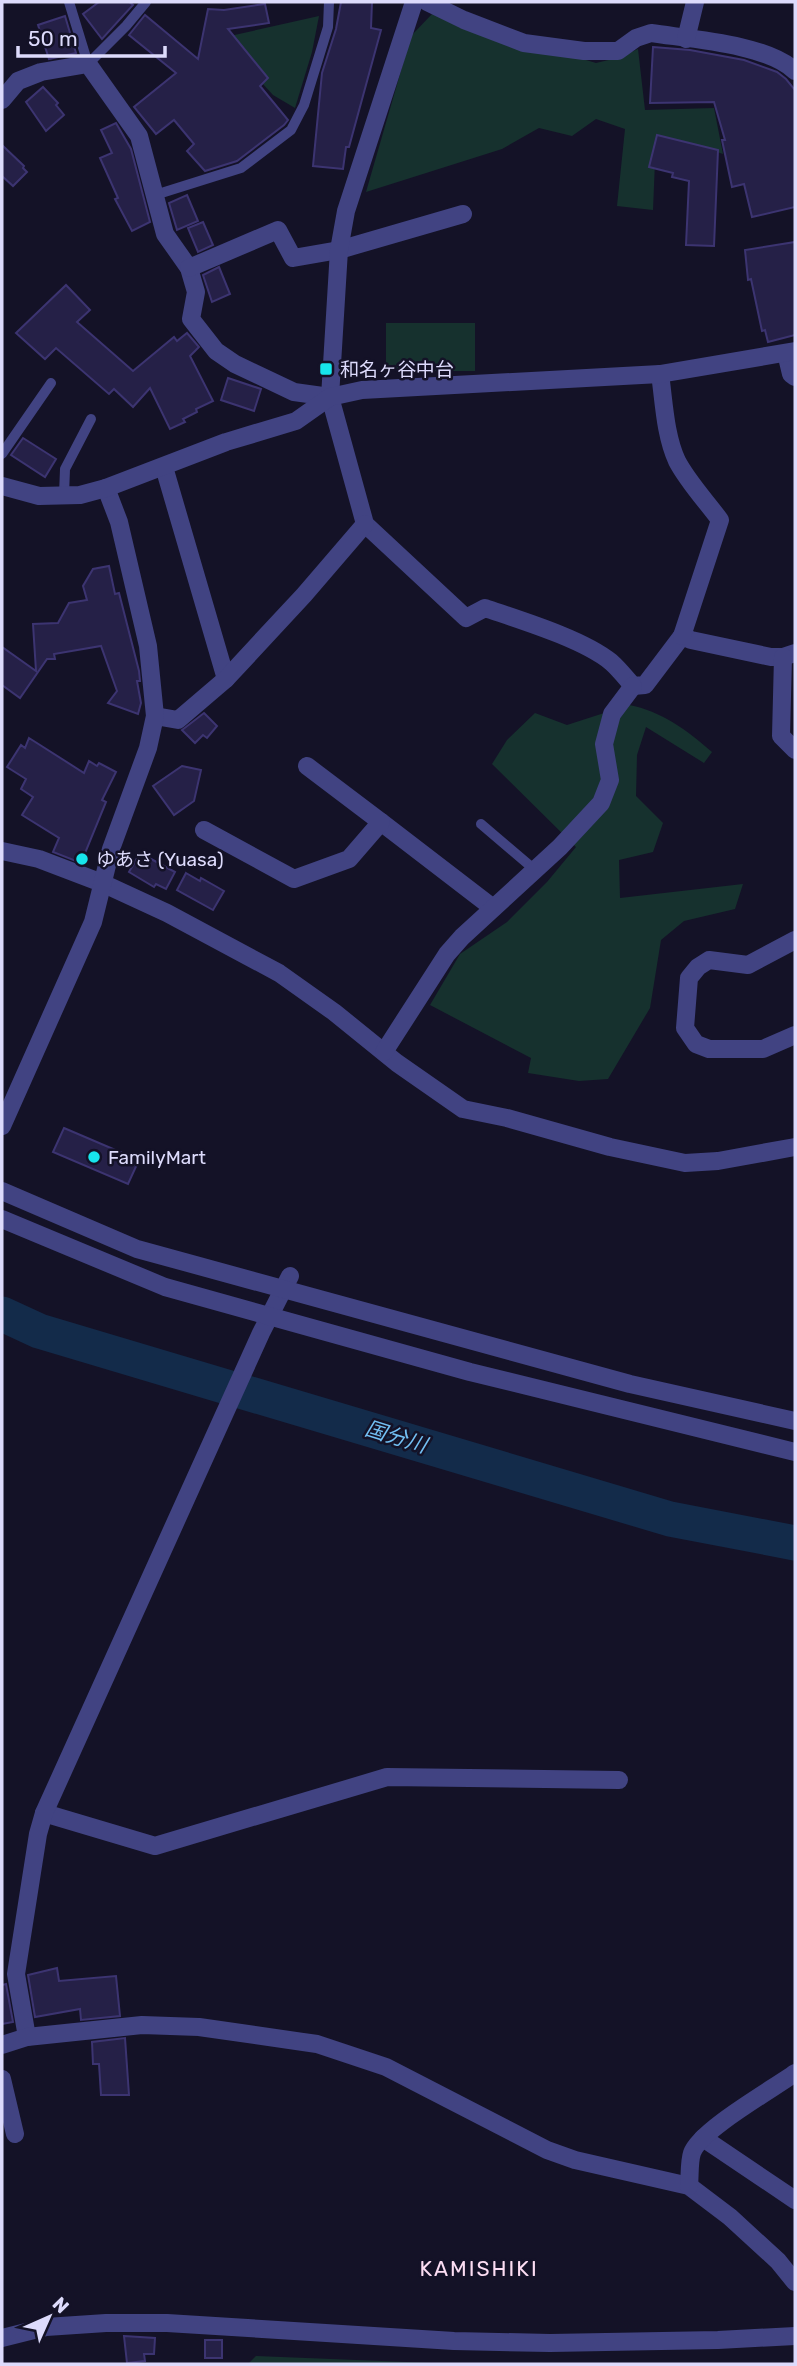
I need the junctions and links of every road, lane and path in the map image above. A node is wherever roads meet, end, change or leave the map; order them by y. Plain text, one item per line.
1 (69, 2) edge
2 (146, 2) edge
3 (329, 2) edge
4 (414, 2) edge
5 (427, 2) edge
6 (695, 2) edge
7 (686, 39) junction
8 (88, 64) junction
9 (795, 71) edge
10 (2, 100) edge
11 (155, 195) junction
12 (463, 214) dead end
13 (339, 250) junction
14 (189, 268) junction
15 (791, 352) edge
16 (660, 374) junction
17 (795, 377) edge
18 (51, 383) dead end
19 (330, 397) junction
20 (91, 419) dead end
21 (2, 454) edge
22 (164, 467) junction
23 (2, 486) edge
24 (106, 488) junction
25 (64, 495) junction
26 (365, 524) junction
27 (682, 636) junction
28 (789, 655) edge
29 (226, 679) junction
30 (633, 686) junction
31 (155, 716) junction
32 (795, 750) edge
33 (307, 766) dead end
34 (381, 822) junction
35 (481, 824) dead end
36 (204, 830) dead end
37 (2, 851) edge
38 (535, 870) junction
39 (102, 883) junction
40 (493, 908) junction
41 (795, 940) edge
42 (795, 1035) edge
43 (384, 1052) junction
44 (2, 1126) edge
45 (795, 1147) edge
46 (2, 1191) edge
47 (2, 1219) edge
48 (286, 1283) junction
49 (269, 1317) junction
50 (795, 1420) edge
51 (795, 1452) edge
52 (619, 1780) dead end
53 (44, 1813) junction
54 (27, 2037) junction
55 (2, 2045) edge
56 (795, 2073) edge
57 (2, 2079) edge
58 (15, 2134) dead end
59 (704, 2138) junction
60 (690, 2186) junction
61 (795, 2200) edge
62 (795, 2282) edge
63 (795, 2336) edge
64 (2, 2338) edge

1 - 8 lane
2 - 8 lane
3 - 11 lane
4 - 13 street
5 - 7 street
6 - 7 street
7 - 9 street
8 - 10 street
8 - 11 street
11 - 14 street
12 - 13 street
13 - 14 street
13 - 19 street
14 - 19 street
15 - 16 street
15 - 17 street
16 - 19 street
16 - 27 street
18 - 21 lane
19 - 22 street
19 - 26 street
20 - 25 lane
22 - 24 street
22 - 29 street
23 - 25 street
24 - 25 street
24 - 31 street
26 - 29 street
26 - 30 street
27 - 28 street
27 - 30 street
28 - 32 street
29 - 31 street
30 - 38 street
31 - 39 street
33 - 34 street
34 - 36 street
34 - 40 street
35 - 38 lane
37 - 39 street
38 - 40 street
39 - 43 street
39 - 44 street
40 - 43 street
41 - 42 street
43 - 45 street
46 - 48 street
47 - 49 street
48 - 49 street
48 - 50 street
49 - 51 street
49 - 53 street
52 - 53 street
53 - 54 street
54 - 55 street
54 - 60 street
56 - 59 street
57 - 58 street
59 - 60 street
59 - 61 street
60 - 62 street
63 - 64 street

